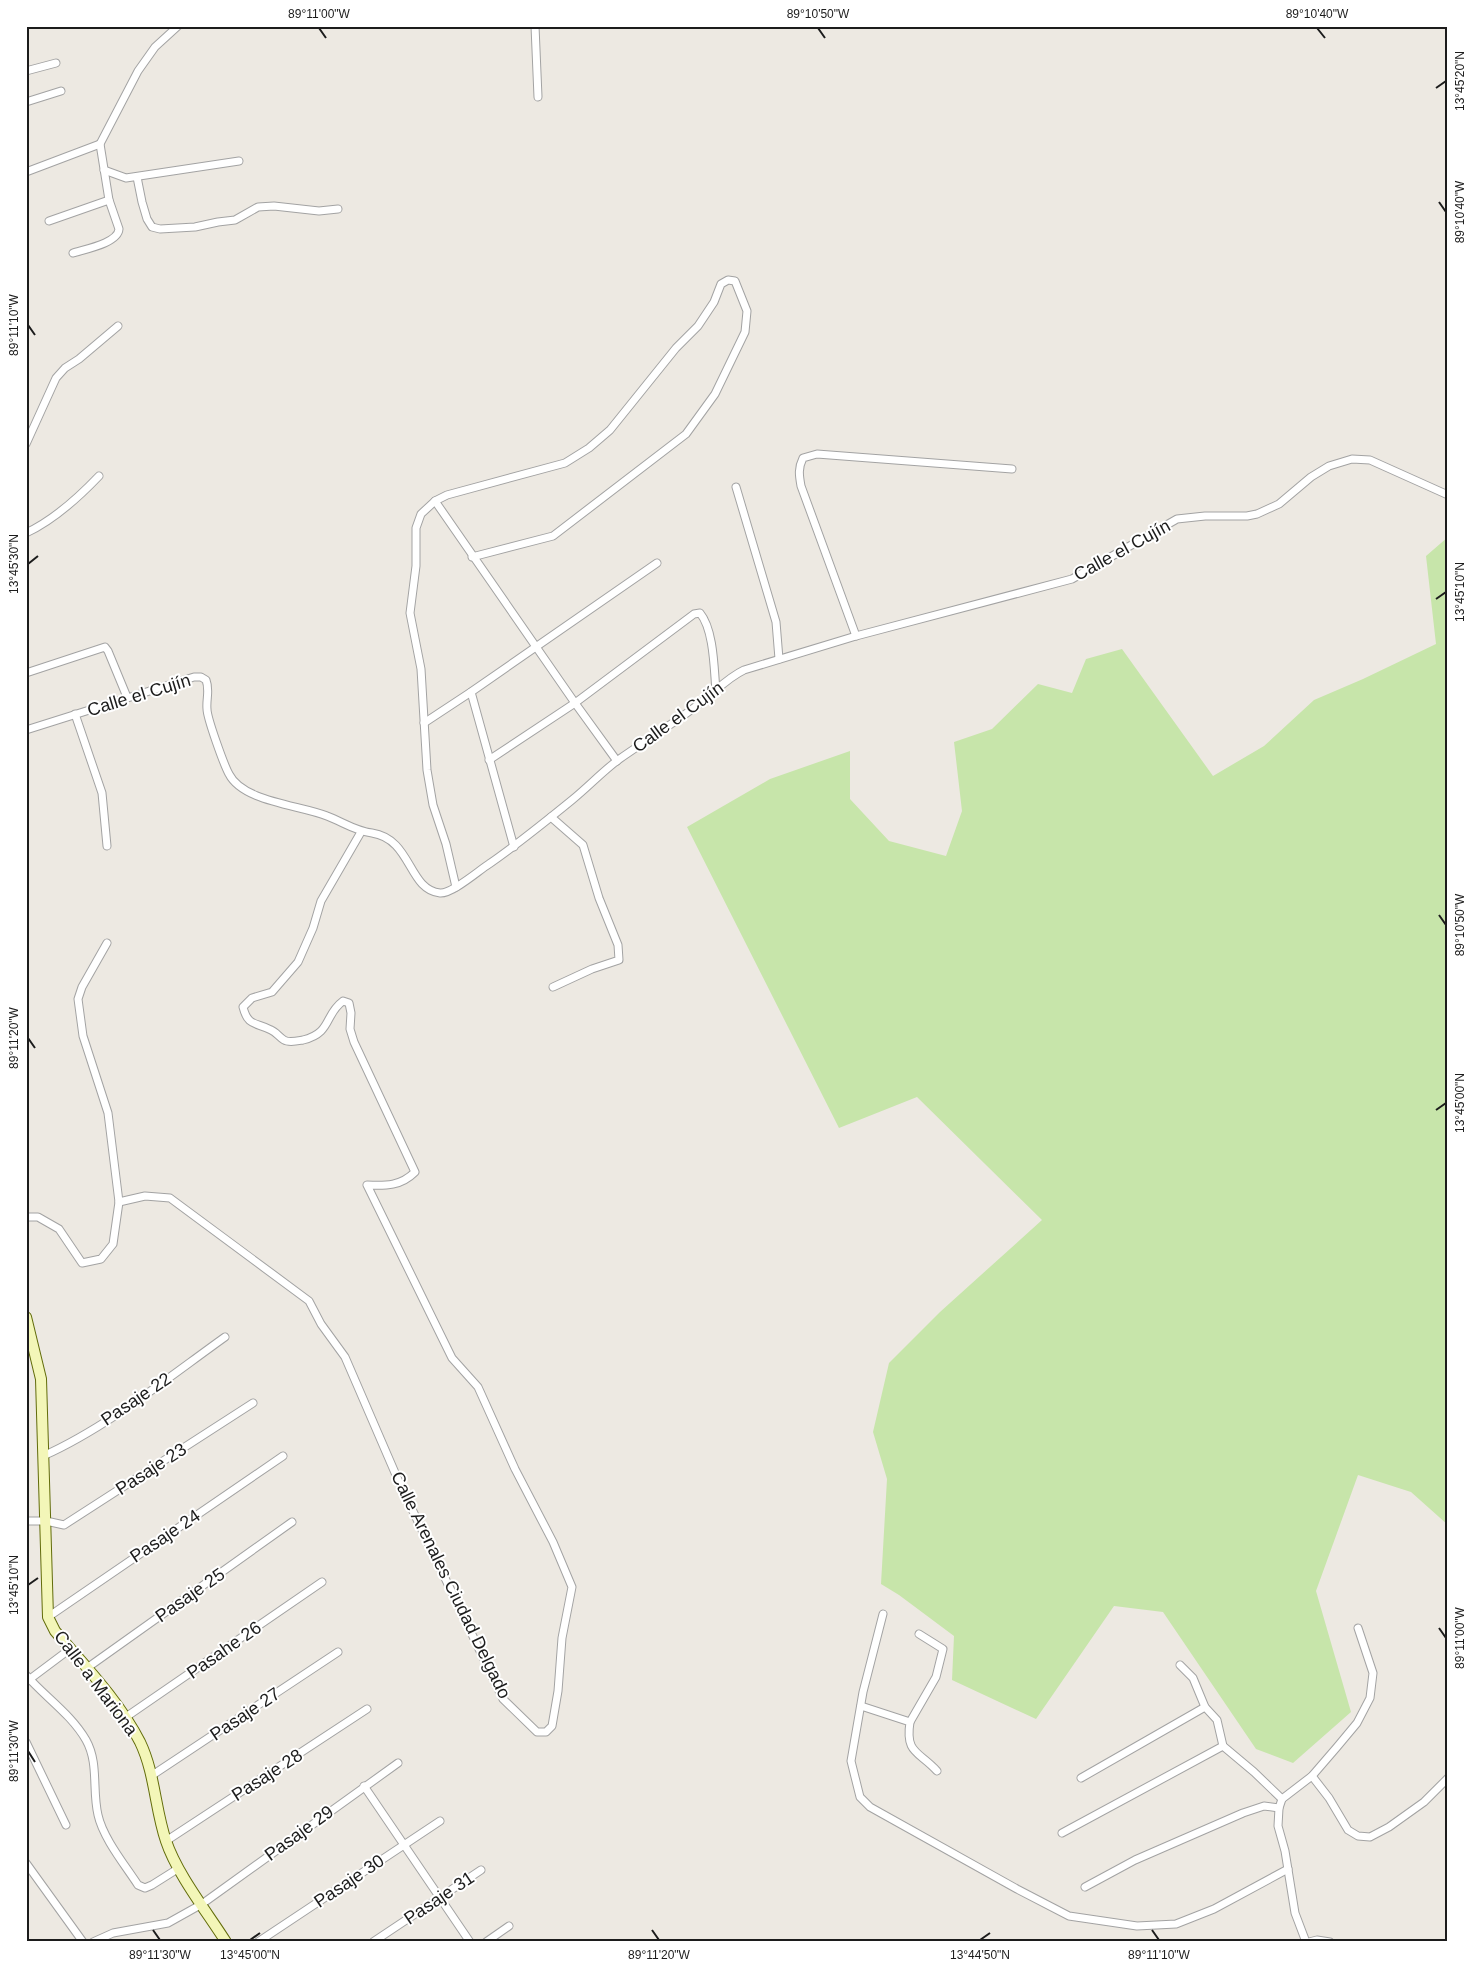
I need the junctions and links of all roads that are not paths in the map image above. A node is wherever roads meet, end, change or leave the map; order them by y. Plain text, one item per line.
1 (178, 26) edge
2 (535, 26) edge
3 (56, 63) dead end
4 (26, 71) edge
5 (61, 91) dead end
6 (538, 97) dead end
7 (26, 102) edge
8 (100, 144) junction
9 (239, 161) dead end
10 (104, 170) junction
11 (26, 172) edge
12 (137, 177) junction
13 (109, 200) junction
14 (338, 209) dead end
15 (49, 221) dead end
16 (73, 253) dead end
17 (118, 326) dead end
18 (26, 444) edge
19 (1012, 469) dead end
20 (99, 476) dead end
21 (736, 488) dead end
22 (1448, 495) edge
23 (435, 501) junction
24 (26, 533) edge
25 (472, 557) junction
26 (657, 563) dead end
27 (856, 636) junction
28 (537, 647) junction
29 (780, 659) junction
30 (26, 673) edge
31 (716, 691) junction
32 (471, 692) junction
33 (127, 698) junction
34 (575, 703) junction
35 (75, 714) junction
36 (424, 723) junction
37 (26, 730) edge
38 (489, 760) junction
39 (617, 761) junction
40 (551, 817) junction
41 (361, 832) junction
42 (107, 846) dead end
43 (514, 847) junction
44 (456, 887) junction
45 (107, 943) dead end
46 (553, 987) dead end
47 (120, 1202) junction
48 (26, 1217) edge
49 (26, 1317) edge
50 (225, 1337) dead end
51 (253, 1403) dead end
52 (43, 1456) junction
53 (283, 1456) dead end
54 (26, 1521) edge
55 (46, 1521) junction
56 (292, 1522) dead end
57 (322, 1582) dead end
58 (883, 1614) dead end
59 (48, 1617) junction
60 (1358, 1628) dead end
61 (919, 1634) dead end
62 (70, 1649) junction
63 (338, 1652) dead end
64 (1180, 1665) dead end
65 (87, 1668) junction
66 (28, 1679) edge
67 (860, 1706) junction
68 (1205, 1707) junction
69 (367, 1709) dead end
70 (126, 1718) junction
71 (910, 1722) junction
72 (26, 1742) edge
73 (1223, 1746) junction
74 (398, 1762) dead end
75 (937, 1771) dead end
76 (151, 1776) junction
77 (1312, 1776) junction
78 (1081, 1778) dead end
79 (1448, 1778) edge
80 (364, 1786) junction
81 (1282, 1799) junction
82 (1278, 1808) junction
83 (440, 1821) dead end
84 (66, 1825) dead end
85 (1062, 1833) dead end
86 (166, 1841) junction
87 (404, 1844) junction
88 (26, 1863) edge
89 (179, 1868) junction
90 (1288, 1869) junction
91 (481, 1870) dead end
92 (1085, 1887) dead end
93 (440, 1897) junction
94 (202, 1904) junction
95 (509, 1926) dead end
96 (83, 1942) edge
97 (93, 1942) edge
98 (226, 1942) edge
99 (258, 1942) edge
100 (373, 1942) edge
101 (470, 1942) edge
102 (486, 1942) edge
103 (1308, 1942) edge
104 (1330, 1942) edge

1 - 8 street
2 - 6 street
3 - 4 street
5 - 7 street
8 - 10 street
8 - 11 street
9 - 12 street
10 - 12 street
10 - 13 street
12 - 14 street
13 - 15 street
13 - 16 street
17 - 18 street
19 - 27 street
20 - 24 street
21 - 29 street
22 - 27 street, Calle el Cujín
23 - 25 street
23 - 25 street
23 - 36 street
25 - 28 street
26 - 28 street
27 - 29 street, Calle el Cujín
28 - 32 street
28 - 34 street
29 - 31 street, Calle el Cujín
30 - 33 street
31 - 34 street
31 - 39 street, Calle el Cujín
32 - 36 street
32 - 38 street
33 - 35 street, Calle el Cujín
33 - 41 street, Calle el Cujín
34 - 38 street
34 - 39 street
35 - 37 street, Calle el Cujín
35 - 42 street
36 - 44 street
38 - 43 street
39 - 40 street, Calle el Cujín
40 - 43 street, Calle el Cujín
40 - 46 street
41 - 44 street, Calle el Cujín
41 - 47 street, Calle Arenales Ciudad Delgado
43 - 44 street, Calle el Cujín
45 - 47 street
47 - 48 street
49 - 52 main road, Calle a Mariona
50 - 52 street, Pasaje 22
51 - 55 street, Pasaje 23
52 - 55 main road, Calle a Mariona
53 - 59 street, Pasaje 24
54 - 55 street, Pasaje 23
55 - 59 main road, Calle a Mariona
56 - 65 street, Pasaje 25
57 - 70 street, Pasahe 26
58 - 67 street
59 - 62 main road, Calle a Mariona
60 - 77 street
61 - 71 street
62 - 65 main road, Calle a Mariona
62 - 66 street
63 - 76 street, Pasaje 27
64 - 68 street
65 - 70 main road, Calle a Mariona
66 - 89 street
67 - 71 street
67 - 90 street
68 - 73 street
68 - 78 street
69 - 86 street, Pasaje 28
70 - 76 main road, Calle a Mariona
71 - 75 street
72 - 84 street
73 - 81 street
73 - 85 street
74 - 80 street, Pasaje 29
76 - 86 main road, Calle a Mariona
77 - 79 street
77 - 81 street
80 - 87 street
80 - 94 street, Pasaje 29
81 - 82 street
82 - 90 street
82 - 92 street
83 - 87 street, Pasaje 30
86 - 89 main road, Calle a Mariona
87 - 93 street
87 - 99 street, Pasaje 30
88 - 96 street
89 - 94 main road, Calle a Mariona
90 - 103 street
91 - 93 street, Pasaje 31
93 - 100 street, Pasaje 31
93 - 101 street
94 - 97 street, Pasaje 29
94 - 98 main road, Calle a Mariona
95 - 102 street
103 - 104 street

